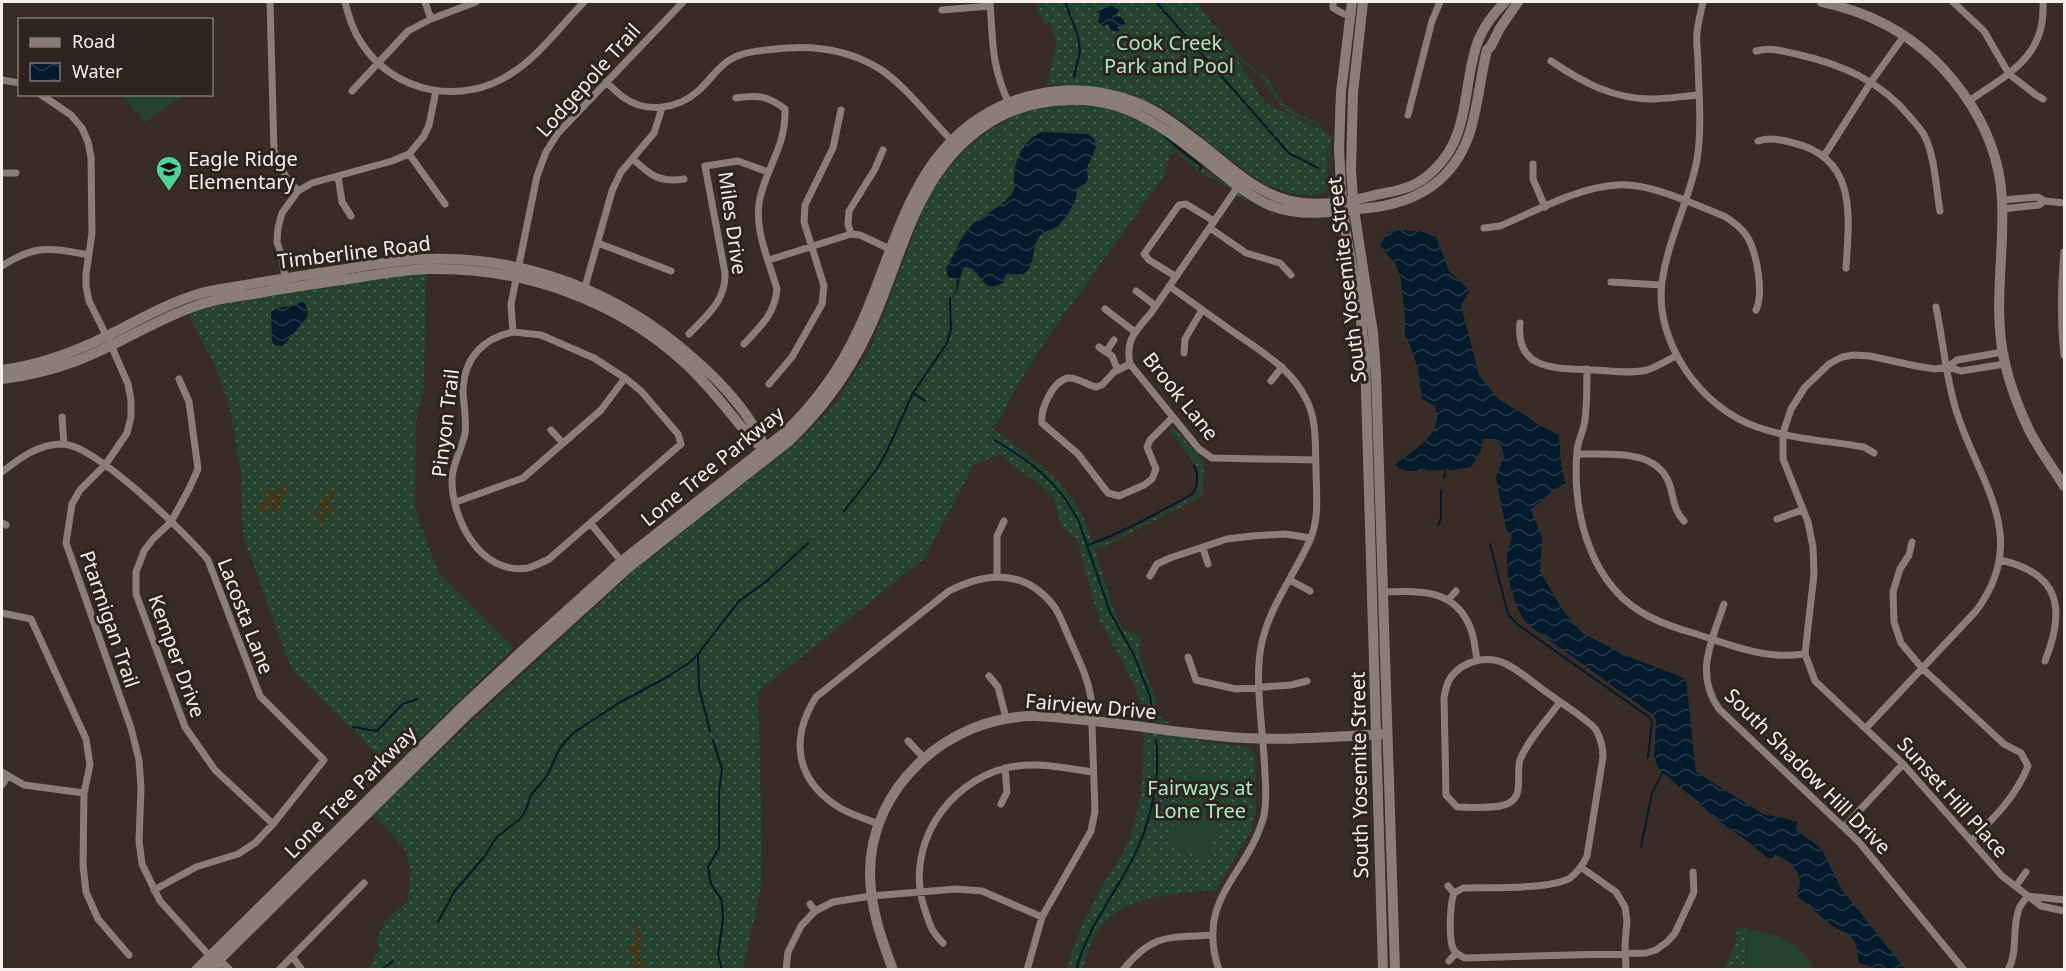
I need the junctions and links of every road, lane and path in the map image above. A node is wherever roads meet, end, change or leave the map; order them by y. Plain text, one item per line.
1 (270, 2) edge
2 (345, 2) edge
3 (425, 2) edge
4 (476, 2) edge
5 (584, 2) edge
6 (683, 2) edge
7 (1333, 2) edge
8 (1352, 2) edge
9 (1363, 2) edge
10 (1440, 2) edge
11 (1505, 2) edge
12 (1518, 2) edge
13 (1703, 2) edge
14 (1822, 2) edge
15 (1953, 2) edge
16 (2043, 2) edge
17 (990, 4) edge
18 (942, 10) dead end
19 (1344, 14) dead end
20 (1500, 17) junction
21 (431, 19) junction
22 (1904, 36) junction
23 (1486, 39) junction
24 (1756, 51) dead end
25 (1551, 61) dead end
26 (378, 63) junction
27 (2009, 74) junction
28 (2, 80) edge
29 (606, 82) junction
30 (1871, 82) junction
31 (18, 83) edge
32 (352, 91) dead end
33 (436, 91) junction
34 (1699, 95) junction
35 (43, 96) edge
36 (736, 98) dead end
37 (2043, 99) dead end
38 (1969, 101) junction
39 (1010, 107) junction
40 (662, 108) junction
41 (841, 110) dead end
42 (1408, 115) dead end
43 (1758, 141) dead end
44 (954, 144) junction
45 (883, 150) dead end
46 (409, 154) junction
47 (1824, 156) junction
48 (633, 159) junction
49 (1533, 164) dead end
50 (768, 172) junction
51 (2, 173) edge
52 (16, 173) dead end
53 (338, 176) junction
54 (684, 179) dead end
55 (1241, 182) junction
56 (298, 191) junction
57 (1685, 201) junction
58 (2064, 203) edge
59 (445, 204) dead end
60 (2002, 204) junction
61 (1348, 206) junction
62 (1545, 207) junction
63 (1940, 211) dead end
64 (351, 216) dead end
65 (1212, 225) junction
66 (1484, 228) dead end
67 (851, 234) junction
68 (598, 243) junction
69 (811, 247) junction
70 (895, 251) junction
71 (2064, 252) edge
72 (89, 255) junction
73 (769, 260) junction
74 (2, 266) edge
75 (1846, 268) dead end
76 (671, 271) dead end
77 (517, 272) junction
78 (1291, 275) dead end
79 (1175, 276) junction
80 (1611, 282) dead end
81 (286, 283) junction
82 (1661, 285) junction
83 (1169, 286) junction
84 (585, 288) junction
85 (1136, 291) dead end
86 (1156, 306) junction
87 (1936, 307) dead end
88 (1105, 309) dead end
89 (1202, 310) junction
90 (1755, 310) dead end
91 (1520, 323) dead end
92 (513, 332) junction
93 (1135, 332) junction
94 (689, 334) dead end
95 (109, 340) junction
96 (1114, 340) dead end
97 (744, 344) dead end
98 (2003, 352) junction
99 (1185, 353) dead end
100 (2064, 355) edge
101 (1676, 356) junction
102 (1130, 364) junction
103 (2005, 364) junction
104 (1282, 367) junction
105 (1948, 367) junction
106 (1587, 369) junction
107 (2, 370) edge
108 (1118, 370) junction
109 (625, 378) junction
110 (2, 379) edge
111 (179, 379) dead end
112 (1271, 381) dead end
113 (769, 384) dead end
114 (62, 417) dead end
115 (1173, 417) junction
116 (551, 430) dead end
117 (1783, 433) junction
118 (563, 443) junction
119 (64, 444) junction
120 (768, 452) junction
121 (1874, 453) dead end
122 (1577, 454) junction
123 (1316, 460) junction
124 (106, 464) junction
125 (2, 470) edge
126 (2064, 486) edge
127 (456, 502) junction
128 (1802, 510) junction
129 (1777, 519) dead end
130 (1004, 521) dead end
131 (1684, 521) dead end
132 (171, 522) junction
133 (591, 524) junction
134 (1311, 538) junction
135 (1912, 542) dead end
136 (1203, 548) junction
137 (2000, 560) junction
138 (1208, 564) dead end
139 (625, 565) junction
140 (997, 576) junction
141 (1150, 576) dead end
142 (1290, 580) junction
143 (1372, 580) junction
144 (1310, 591) dead end
145 (1456, 591) dead end
146 (1384, 592) junction
147 (1448, 600) junction
148 (1724, 604) dead end
149 (2, 613) edge
150 (1713, 639) junction
151 (1805, 654) junction
152 (1188, 657) dead end
153 (1477, 659) junction
154 (2045, 661) dead end
155 (1922, 668) junction
156 (989, 676) dead end
157 (1307, 681) dead end
158 (1259, 687) junction
159 (1560, 702) junction
160 (1006, 718) junction
161 (1090, 721) junction
162 (1866, 728) junction
163 (1383, 734) junction
164 (1264, 739) junction
165 (908, 741) dead end
166 (924, 758) junction
167 (1903, 764) junction
168 (1005, 768) junction
169 (1093, 772) junction
170 (5, 774) edge
171 (2, 785) edge
172 (84, 793) junction
173 (1001, 804) dead end
174 (273, 824) junction
175 (879, 824) junction
176 (1844, 827) junction
177 (1972, 840) junction
178 (1582, 868) junction
179 (1694, 872) dead end
180 (2026, 872) dead end
181 (364, 884) dead end
182 (1448, 886) dead end
183 (2016, 886) junction
184 (154, 890) junction
185 (919, 891) junction
186 (1454, 892) junction
187 (871, 896) junction
188 (2028, 896) junction
189 (2064, 900) edge
190 (810, 904) dead end
191 (2064, 910) edge
192 (815, 911) junction
193 (1042, 917) junction
194 (1212, 935) junction
195 (943, 943) dead end
196 (1456, 954) junction
197 (1626, 954) junction
198 (129, 955) dead end
199 (292, 956) junction
200 (1449, 961) dead end
201 (213, 964) edge
202 (196, 969) edge
203 (230, 969) edge
204 (279, 969) edge
205 (302, 969) edge
206 (786, 969) edge
207 (893, 969) edge
208 (1027, 969) edge
209 (1123, 969) edge
210 (1219, 969) edge
211 (1383, 969) edge
212 (1395, 969) edge
213 (1626, 969) edge
214 (1964, 969) edge
215 (2008, 969) edge

1 - 56 street
2 - 26 street
3 - 21 street
4 - 21 street
5 - 33 street
6 - 29 street, Lodgepole Trail
7 - 19 street
8 - 61 street, South Yosemite Street
9 - 61 street, South Yosemite Street
10 - 42 street
11 - 20 street
12 - 20 street
13 - 34 street
14 - 22 street
15 - 27 street
16 - 27 street
17 - 18 street
17 - 39 street
20 - 23 street
20 - 23 street
21 - 26 street
22 - 30 street
22 - 38 street
23 - 61 street, Lone Tree Parkway
24 - 30 street
25 - 34 street
26 - 32 street
26 - 33 street
27 - 37 street
27 - 38 street
28 - 31 street
29 - 40 street
29 - 77 street, Lodgepole Trail
30 - 47 street
30 - 63 street
33 - 46 street
34 - 57 street
35 - 72 street, Ptarmigan Trail
36 - 50 street
38 - 60 street
39 - 44 street, Lone Tree Parkway
39 - 55 street, Lone Tree Parkway
40 - 44 street
40 - 48 street
41 - 69 street
43 - 47 street
44 - 70 street, Lone Tree Parkway
45 - 67 street
46 - 53 street
46 - 59 street
47 - 75 street
48 - 54 street
48 - 68 street
49 - 62 street
50 - 73 street
50 - 94 street, Miles Drive
51 - 52 street
53 - 56 street
53 - 64 street
55 - 61 street, Lone Tree Parkway
55 - 65 street, Brook Lane
56 - 81 street
57 - 62 street
57 - 82 street
57 - 90 street
58 - 60 street
60 - 98 street
61 - 143 street, South Yosemite Street
61 - 146 street, South Yosemite Street
62 - 66 street
65 - 78 street
65 - 79 street, Brook Lane
65 - 79 street
67 - 69 street
67 - 70 street
68 - 76 street
68 - 84 street
69 - 73 street
69 - 113 street
70 - 120 street, Lone Tree Parkway
71 - 100 street
72 - 74 street
72 - 95 street, Ptarmigan Trail
73 - 97 street
77 - 81 street, Timberline Road
77 - 84 street, Timberline Road
77 - 92 street, Lodgepole Trail
77 - 120 street, Timberline Road
79 - 83 street, Brook Lane
80 - 82 street
81 - 95 street, Timberline Road
82 - 101 street
83 - 86 street, Brook Lane
83 - 89 street
84 - 120 street, Timberline Road
85 - 86 street
86 - 93 street, Brook Lane
87 - 105 street
88 - 93 street
89 - 99 street
89 - 104 street
91 - 106 street
92 - 109 street
92 - 127 street, Pinyon Trail
93 - 102 street, Brook Lane
95 - 107 street, Timberline Road
95 - 110 street, Timberline Road
95 - 124 street, Ptarmigan Trail
96 - 108 street
98 - 103 street
98 - 105 street
101 - 106 street
101 - 117 street
102 - 108 street
102 - 115 street, Brook Lane
103 - 105 street
103 - 126 street
104 - 112 street
104 - 123 street
105 - 117 street
105 - 137 street
106 - 122 street
108 - 115 street
109 - 118 street
109 - 133 street, Pinyon Trail
111 - 132 street, Kemper Drive
114 - 119 street
115 - 123 street, Brook Lane
116 - 118 street
117 - 121 street
117 - 128 street
118 - 127 street
119 - 124 street, Lacosta Lane
119 - 125 street
120 - 139 street, Lone Tree Parkway
122 - 131 street
122 - 150 street
123 - 134 street
124 - 132 street, Lacosta Lane
124 - 184 street, Ptarmigan Trail
127 - 133 street, Pinyon Trail
128 - 129 street
128 - 151 street
130 - 140 street
132 - 174 street, Kemper Drive
132 - 174 street, Lacosta Lane
133 - 139 street
134 - 136 street
134 - 142 street
135 - 155 street
136 - 138 street
136 - 141 street
137 - 154 street
137 - 155 street
139 - 201 street, Lone Tree Parkway
140 - 161 street
140 - 175 street
142 - 144 street
142 - 158 street
143 - 146 street
143 - 163 street, South Yosemite Street
145 - 147 street
146 - 147 street
146 - 163 street, South Yosemite Street
147 - 153 street
148 - 150 street, South Shadow Hill Drive
149 - 172 street
150 - 151 street
150 - 176 street, South Shadow Hill Drive
151 - 162 street, Sunset Hill Place
152 - 158 street
153 - 159 street
153 - 159 street
155 - 162 street
155 - 177 street
156 - 160 street
157 - 158 street
158 - 164 street
159 - 178 street
160 - 161 street, Fairview Drive
160 - 166 street, Fairview Drive
161 - 164 street, Fairview Drive
161 - 169 street
162 - 167 street, Sunset Hill Place
163 - 164 street, Fairview Drive
163 - 211 street, South Yosemite Street
163 - 212 street, South Yosemite Street
164 - 194 street
165 - 166 street
166 - 175 street, Fairview Drive
167 - 176 street
167 - 177 street, Sunset Hill Place
168 - 169 street
168 - 173 street
168 - 185 street
169 - 193 street
170 - 171 street
170 - 172 street
172 - 198 street
174 - 184 street
175 - 187 street, Fairview Drive
176 - 214 street, South Shadow Hill Drive
177 - 183 street, Sunset Hill Place
178 - 186 street
178 - 197 street
179 - 197 street
180 - 183 street, Sunset Hill Place
181 - 199 street
182 - 186 street
183 - 188 street, Sunset Hill Place
184 - 201 street, Ptarmigan Trail
185 - 187 street
185 - 193 street
185 - 195 street
186 - 196 street
187 - 192 street
187 - 207 street, Fairview Drive
188 - 189 street
188 - 191 street, Sunset Hill Place
188 - 215 street
190 - 192 street
192 - 206 street
193 - 208 street
194 - 209 street
194 - 210 street
196 - 197 street
196 - 200 street
197 - 213 street
199 - 204 street
199 - 205 street
201 - 202 street, Lone Tree Parkway
201 - 203 street

